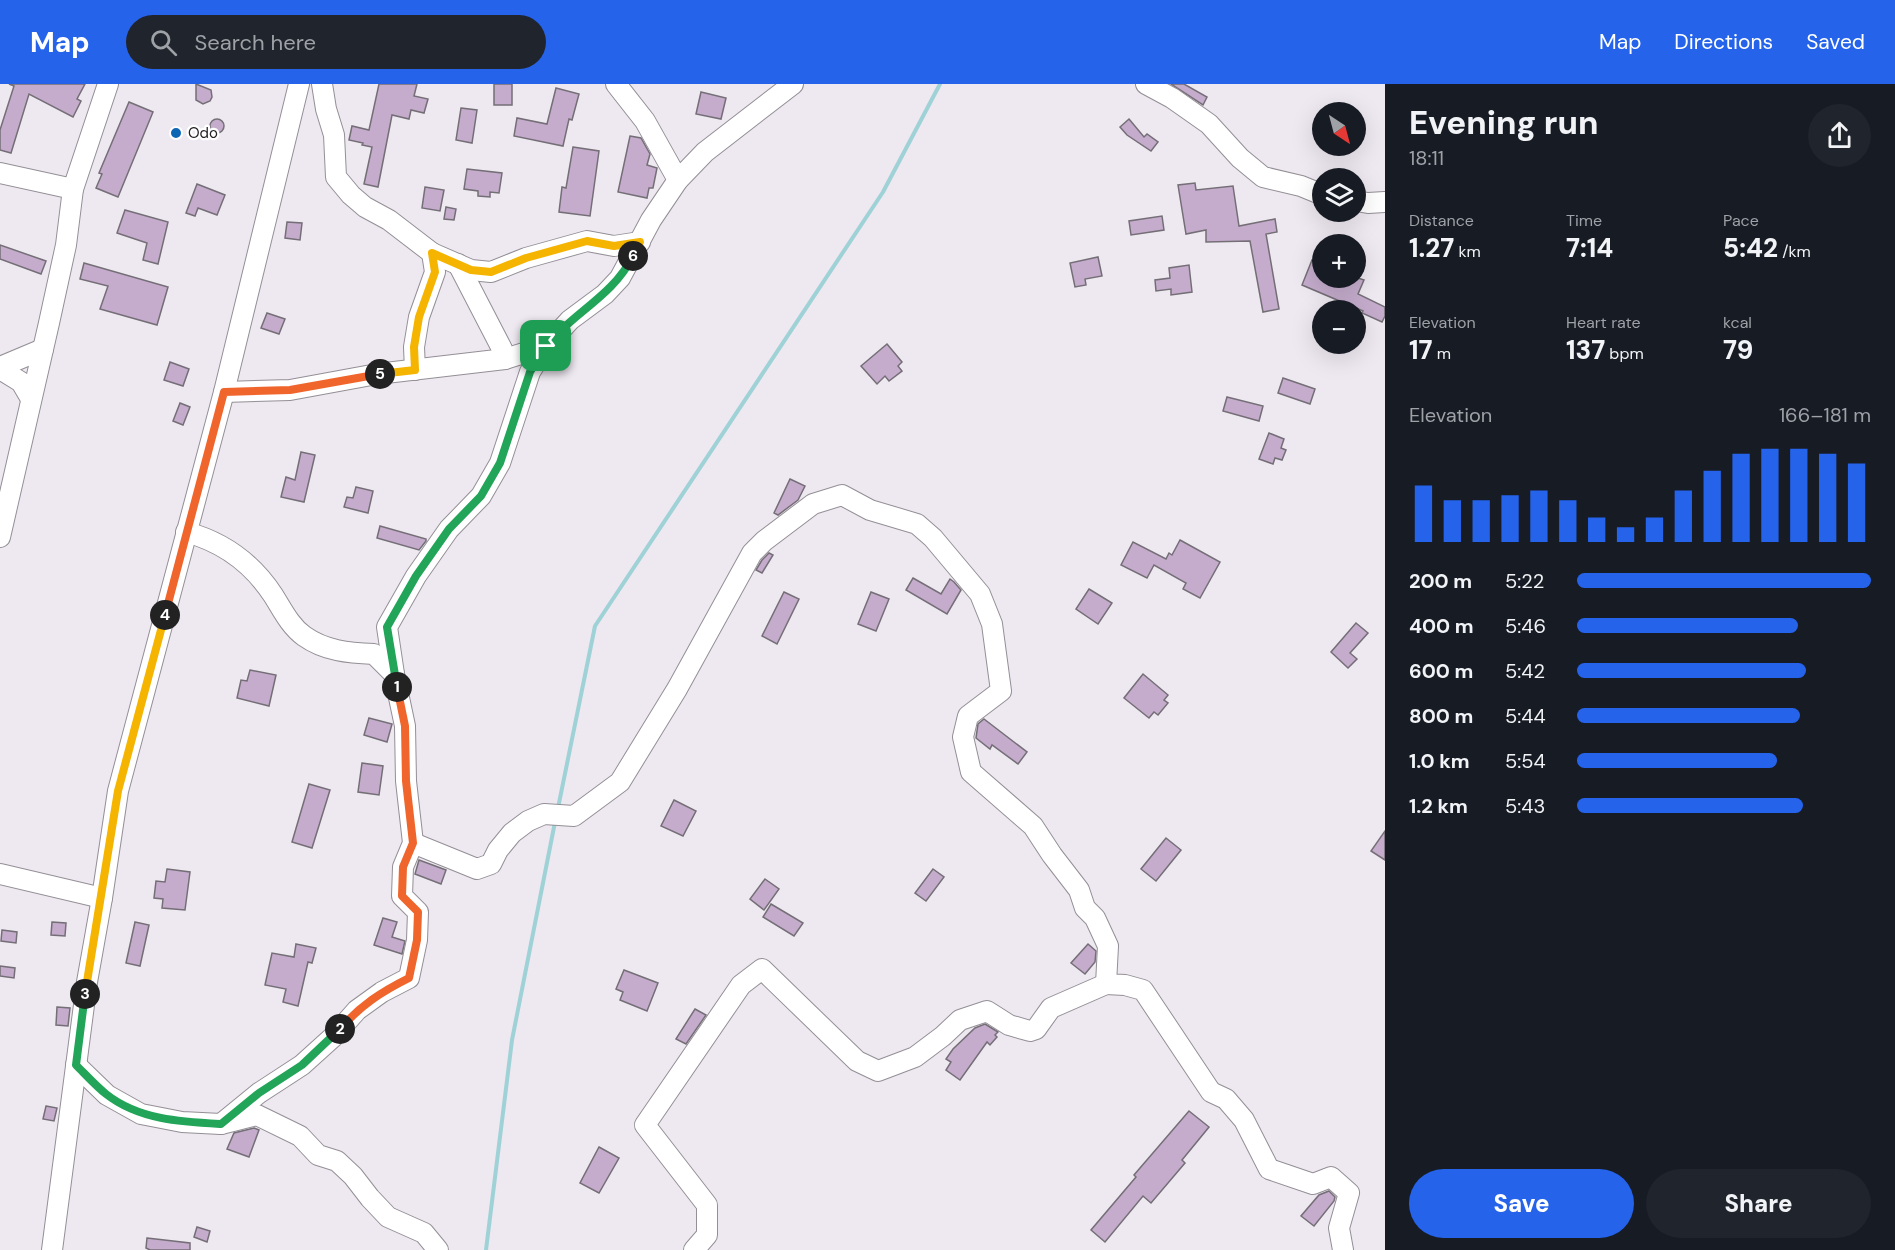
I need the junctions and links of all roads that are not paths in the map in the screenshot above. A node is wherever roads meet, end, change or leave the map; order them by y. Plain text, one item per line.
1 (108, 84) edge
2 (298, 84) edge
3 (322, 84) edge
4 (616, 84) edge
5 (793, 84) edge
6 (1146, 84) edge
7 (0, 173) edge
8 (678, 180) junction
9 (73, 189) junction
10 (1312, 190) edge
11 (1366, 201) edge
12 (1385, 202) edge
13 (640, 242) junction
14 (432, 253) junction
15 (458, 264) junction
16 (546, 346) junction
17 (43, 349) junction
18 (505, 359) junction
19 (0, 368) edge
20 (415, 370) junction
21 (224, 392) junction
22 (31, 399) junction
23 (186, 532) junction
24 (0, 537) edge
25 (394, 674) junction
26 (413, 843) junction
27 (0, 874) edge
28 (102, 898) junction
29 (1106, 984) junction
30 (76, 1065) junction
31 (221, 1124) junction
32 (52, 1250) edge
33 (438, 1250) edge
34 (693, 1250) edge
35 (1343, 1250) edge

1 - 9 street
2 - 21 street
3 - 14 street
4 - 8 street
5 - 8 street
6 - 10 street
7 - 9 street
8 - 13 street
9 - 17 street
11 - 12 street
13 - 15 street
13 - 16 street
14 - 15 street
14 - 20 street
15 - 18 street
16 - 18 street
16 - 25 street
17 - 19 street
17 - 22 street
18 - 20 street
19 - 22 street
20 - 21 street
21 - 23 street
22 - 24 street
23 - 25 street
23 - 28 street
25 - 26 street
26 - 29 street
26 - 31 street
27 - 28 street
28 - 30 street
29 - 34 street
29 - 35 street
30 - 31 street
30 - 32 street
31 - 33 street

